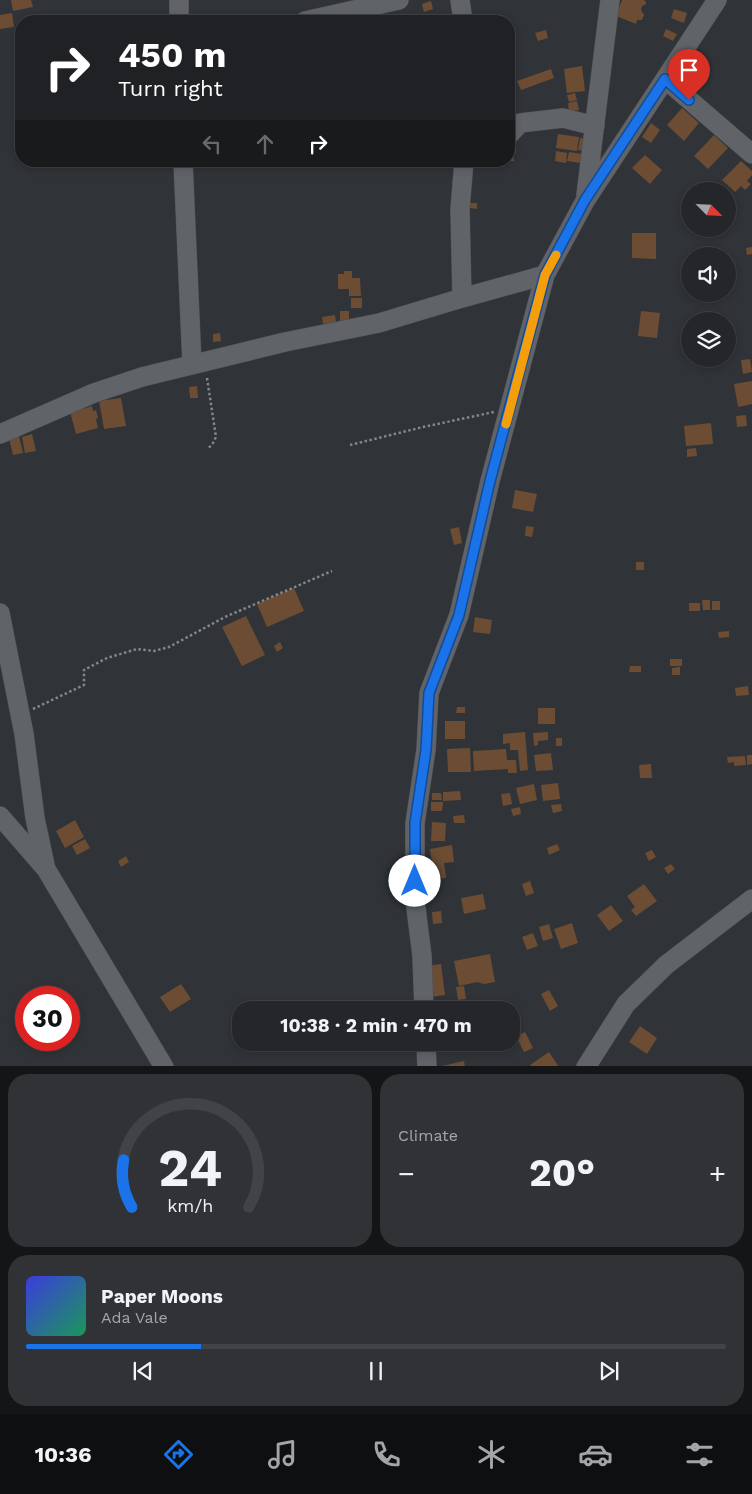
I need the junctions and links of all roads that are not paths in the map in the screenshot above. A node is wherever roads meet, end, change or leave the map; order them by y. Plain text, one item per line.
1 (179, 0) edge
2 (399, 0) edge
3 (460, 0) edge
4 (610, 0) edge
5 (717, 0) edge
6 (179, 15) edge
7 (332, 15) edge
8 (462, 15) edge
9 (665, 79) junction
10 (595, 126) junction
11 (515, 128) edge
12 (752, 154) edge
13 (183, 167) edge
14 (464, 167) edge
15 (585, 200) junction
16 (545, 275) junction
17 (462, 298) junction
18 (198, 363) junction
19 (0, 434) edge
20 (0, 613) edge
21 (0, 816) edge
22 (46, 870) junction
23 (752, 899) edge
24 (424, 1001) edge
25 (426, 1051) edge
26 (595, 1063) edge
27 (164, 1066) edge
28 (427, 1066) edge

1 - 6 street
2 - 7 street
3 - 8 street
4 - 10 street
5 - 9 street
9 - 12 street
9 - 15 street
10 - 11 street
10 - 15 street
13 - 18 street
14 - 17 street
15 - 16 street
16 - 17 street
16 - 24 street
17 - 18 street
18 - 19 street
20 - 22 street
21 - 22 street
22 - 27 street
23 - 26 street
25 - 28 street

